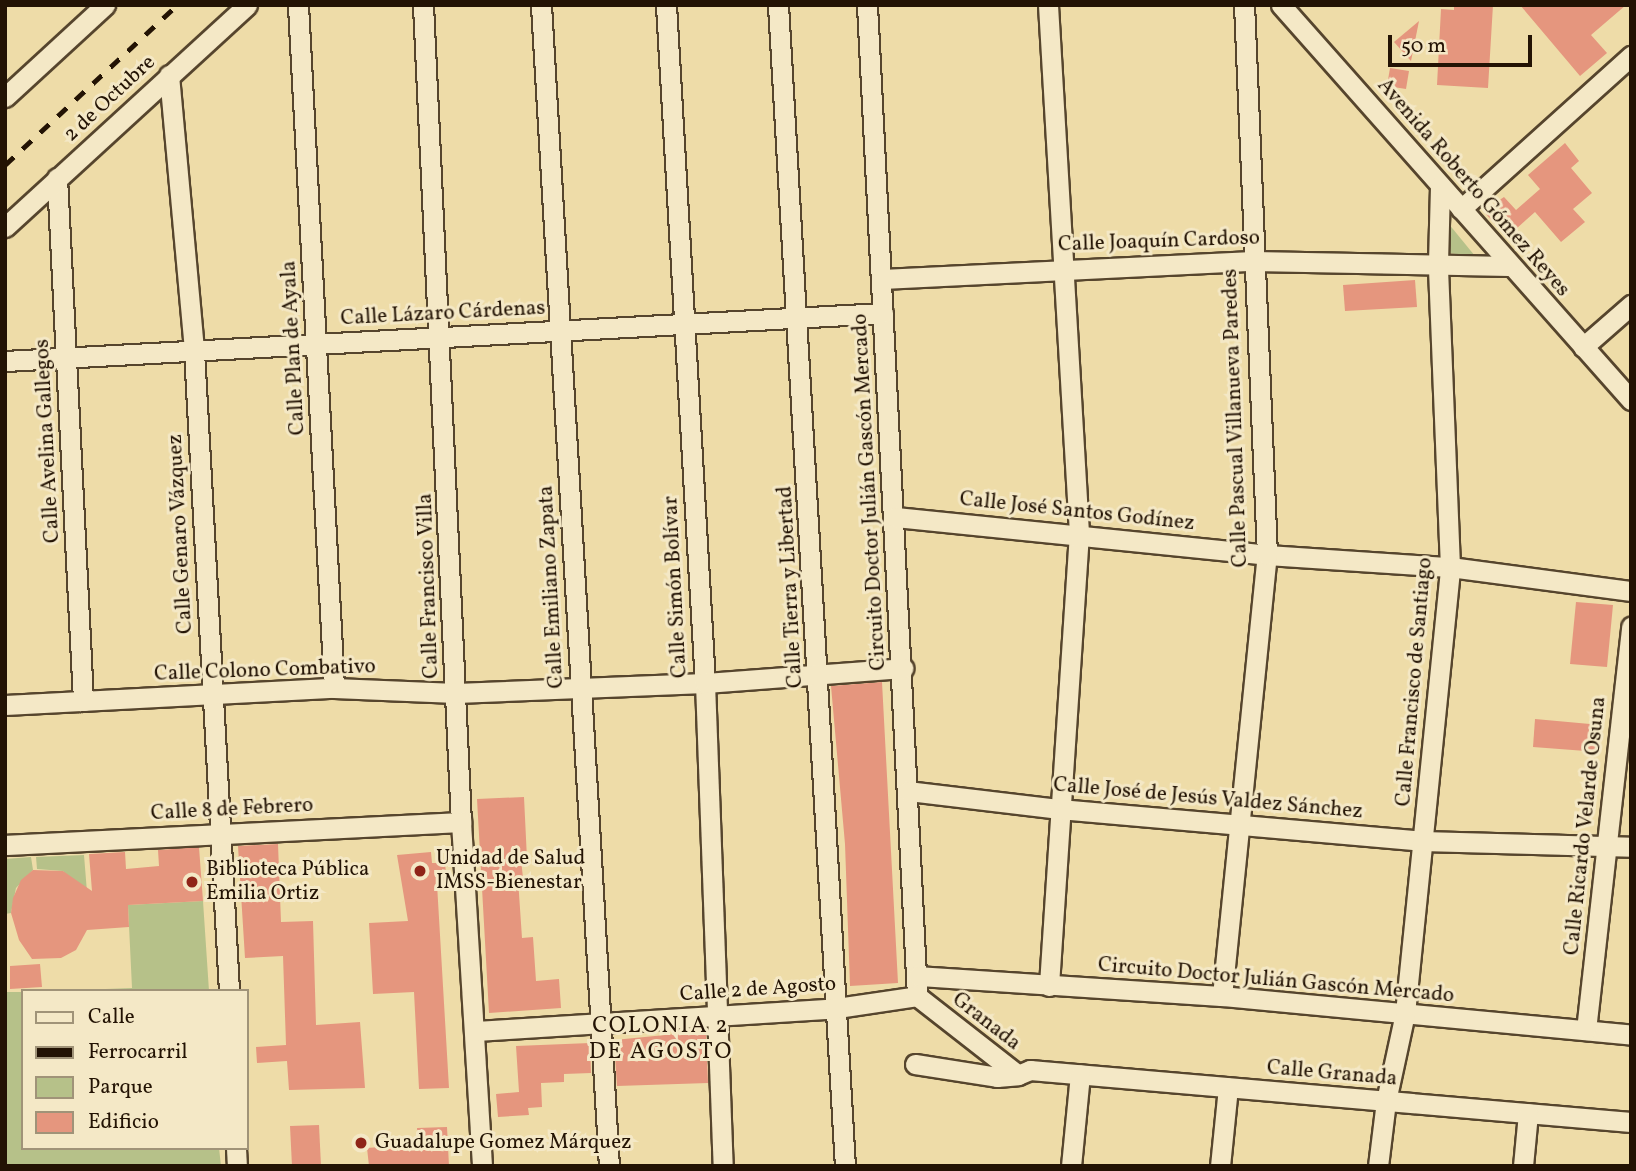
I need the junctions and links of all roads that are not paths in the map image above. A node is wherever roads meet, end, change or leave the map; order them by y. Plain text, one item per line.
1 (105, 5) edge
2 (247, 5) edge
3 (298, 5) edge
4 (423, 5) edge
5 (541, 5) edge
6 (666, 5) edge
7 (778, 5) edge
8 (867, 5) edge
9 (1048, 5) edge
10 (1244, 5) edge
11 (1281, 5) edge
12 (1631, 56) edge
13 (169, 75) junction
14 (5, 97) edge
15 (57, 178) junction
16 (1440, 185) junction
17 (1461, 209) junction
18 (5, 228) edge
19 (1253, 261) junction
20 (1438, 263) junction
21 (1509, 266) junction
22 (1060, 268) junction
23 (882, 279) junction
24 (1631, 304) edge
25 (883, 313) junction
26 (799, 318) junction
27 (684, 324) junction
28 (559, 331) junction
29 (441, 337) junction
30 (316, 344) junction
31 (1583, 347) junction
32 (194, 351) junction
33 (66, 357) junction
34 (5, 361) edge
35 (1631, 400) edge
36 (895, 517) junction
37 (1079, 533) junction
38 (1267, 555) junction
39 (1450, 567) junction
40 (1631, 592) edge
41 (1631, 626) edge
42 (903, 668) junction
43 (819, 675) junction
44 (705, 683) junction
45 (581, 685) junction
46 (334, 688) junction
47 (212, 694) junction
48 (456, 694) junction
49 (83, 701) junction
50 (5, 705) edge
51 (908, 791) junction
52 (1059, 809) junction
53 (461, 822) junction
54 (1239, 823) junction
55 (221, 833) junction
56 (1422, 841) junction
57 (5, 845) edge
58 (1606, 845) junction
59 (1631, 848) edge
60 (917, 986) junction
61 (1049, 986) junction
62 (229, 989) edge
63 (1222, 996) junction
64 (836, 1008) junction
65 (1405, 1013) junction
66 (715, 1017) junction
67 (600, 1025) junction
68 (1586, 1030) junction
69 (476, 1031) junction
70 (1631, 1035) edge
71 (915, 1064) dead end
72 (1024, 1073) junction
73 (1080, 1074) junction
74 (1228, 1087) junction
75 (1385, 1101) junction
76 (1528, 1113) junction
77 (1631, 1122) edge
78 (482, 1166) edge
79 (609, 1166) edge
80 (723, 1166) edge
81 (845, 1166) edge
82 (1071, 1166) edge
83 (1220, 1166) edge
84 (1378, 1166) edge
85 (1523, 1166) edge

1 - 14 street
2 - 13 street, 2 de Octubre
3 - 30 street, Calle Plan de Ayala
4 - 29 street, Calle Francisco Villa
5 - 28 street, Calle Emiliano Zapata
6 - 27 street, Calle Simón Bolívar
7 - 26 street, Calle Tierra y Libertad
8 - 23 street, Circuito Doctor Julián Gascón Mercado
9 - 22 street
10 - 19 street, Calle Pascual Villanueva Paredes
11 - 16 street, Avenida Roberto Gómez Reyes
12 - 17 street
13 - 15 street, 2 de Octubre
13 - 32 street, Calle Genaro Vázquez
15 - 18 street, 2 de Octubre
15 - 33 street, Calle Avelina Gallegos
16 - 17 street, Avenida Roberto Gómez Reyes
16 - 20 street, Calle Francisco de Santiago
17 - 21 street, Avenida Roberto Gómez Reyes
19 - 20 street, Calle Joaquín Cardoso
19 - 22 street, Calle Joaquín Cardoso
19 - 38 street, Calle Pascual Villanueva Paredes
20 - 21 street, Calle Joaquín Cardoso
20 - 39 street, Calle Francisco de Santiago
21 - 31 street, Avenida Roberto Gómez Reyes
22 - 23 street, Calle Joaquín Cardoso
22 - 37 street
23 - 25 street, Circuito Doctor Julián Gascón Mercado
24 - 31 street
25 - 26 street, Calle Lázaro Cárdenas
25 - 36 street, Circuito Doctor Julián Gascón Mercado
26 - 27 street, Calle Lázaro Cárdenas
26 - 43 street, Calle Tierra y Libertad
27 - 28 street, Calle Lázaro Cárdenas
27 - 44 street, Calle Simón Bolívar
28 - 29 street, Calle Lázaro Cárdenas
28 - 45 street, Calle Emiliano Zapata
29 - 30 street, Calle Lázaro Cárdenas
29 - 48 street, Calle Francisco Villa
30 - 32 street, Calle Lázaro Cárdenas
30 - 46 street, Calle Plan de Ayala
31 - 35 street, Avenida Roberto Gómez Reyes
32 - 33 street, Calle Lázaro Cárdenas
32 - 47 street, Calle Genaro Vázquez
33 - 34 street, Calle Lázaro Cárdenas
33 - 49 street, Calle Avelina Gallegos
36 - 37 street, Calle José Santos Godínez
36 - 42 street, Circuito Doctor Julián Gascón Mercado
37 - 38 street, Calle José Santos Godínez
37 - 52 street
38 - 39 street, Calle José Santos Godínez
38 - 54 street, Calle Pascual Villanueva Paredes
39 - 40 street, Calle José Santos Godínez
39 - 56 street, Calle Francisco de Santiago
41 - 58 street, Calle Ricardo Velarde Osuna
42 - 43 street, Calle Colono Combativo
42 - 51 street, Circuito Doctor Julián Gascón Mercado
43 - 44 street, Calle Colono Combativo
43 - 64 street, Calle Tierra y Libertad
44 - 45 street, Calle Colono Combativo
44 - 66 street, Calle Simón Bolívar
45 - 48 street, Calle Colono Combativo
45 - 67 street, Calle Emiliano Zapata
46 - 47 street, Calle Colono Combativo
46 - 48 street, Calle Colono Combativo
47 - 49 street, Calle Colono Combativo
47 - 55 street, Calle Genaro Vázquez
48 - 53 street, Calle Francisco Villa
49 - 50 street, Calle Colono Combativo
51 - 52 street, Calle José de Jesús Valdez Sánchez
51 - 60 street, Circuito Doctor Julián Gascón Mercado
52 - 54 street, Calle José de Jesús Valdez Sánchez
52 - 61 street
53 - 55 street, Calle 8 de Febrero
53 - 69 street, Calle Francisco Villa
54 - 56 street, Calle José de Jesús Valdez Sánchez
54 - 63 street, Calle Pascual Villanueva Paredes
55 - 57 street, Calle 8 de Febrero
55 - 62 street, Calle Genaro Vázquez
56 - 58 street, Calle José de Jesús Valdez Sánchez
56 - 65 street, Calle Francisco de Santiago
58 - 59 street, Calle José de Jesús Valdez Sánchez
58 - 68 street, Calle Ricardo Velarde Osuna
60 - 61 street, Circuito Doctor Julián Gascón Mercado
60 - 64 street, Calle 2 de Agosto
60 - 72 street, Granada
61 - 63 street, Circuito Doctor Julián Gascón Mercado
63 - 65 street, Circuito Doctor Julián Gascón Mercado
64 - 66 street, Calle 2 de Agosto
64 - 81 street, Calle Tierra y Libertad
65 - 68 street, Circuito Doctor Julián Gascón Mercado
65 - 75 street, Calle Francisco de Santiago
66 - 67 street, Calle 2 de Agosto
66 - 80 street, Calle Simón Bolívar
67 - 69 street, Calle 2 de Agosto
67 - 79 street, Calle Emiliano Zapata
68 - 70 street, Circuito Doctor Julián Gascón Mercado
69 - 78 street, Calle Francisco Villa
71 - 72 street, Calle Granada
72 - 73 street, Calle Granada
73 - 74 street, Calle Granada
73 - 82 street
74 - 75 street, Calle Granada
74 - 83 street
75 - 76 street, Calle Granada
75 - 84 street, Calle Francisco de Santiago
76 - 77 street, Calle Granada
76 - 85 street

